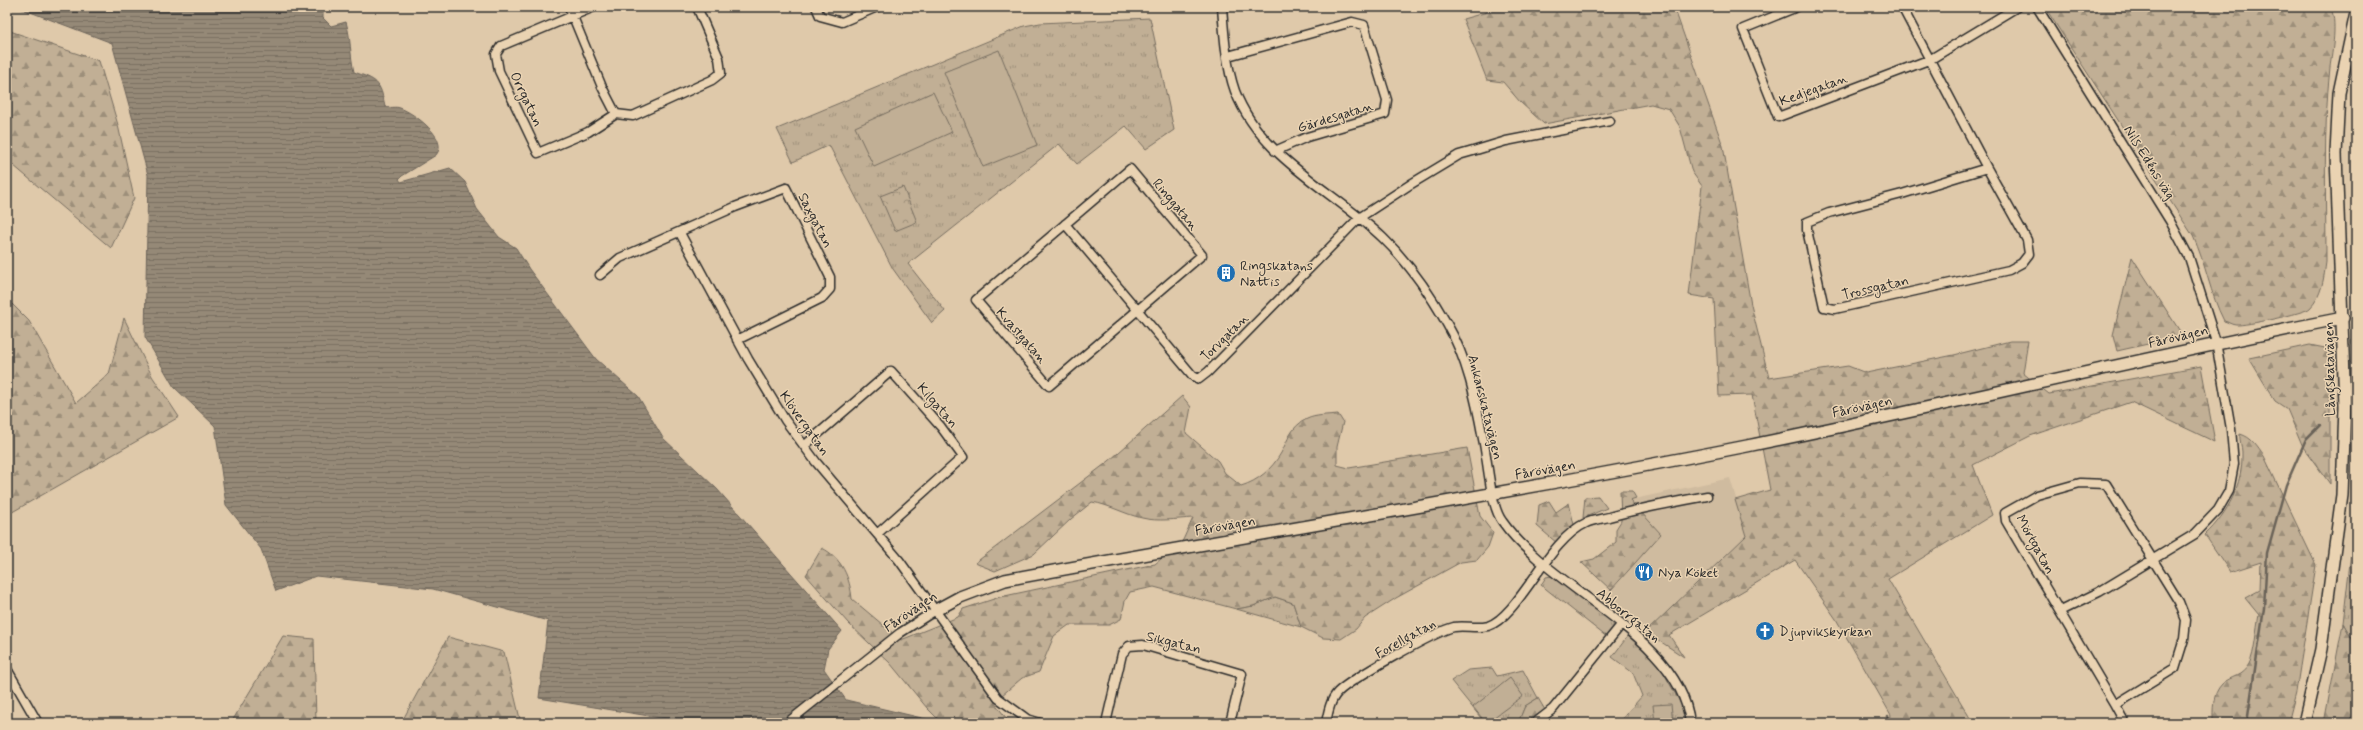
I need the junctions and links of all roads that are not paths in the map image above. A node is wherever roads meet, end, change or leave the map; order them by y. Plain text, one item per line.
1 (569, 7) edge
2 (594, 7) edge
3 (697, 7) edge
4 (816, 7) edge
5 (877, 7) edge
6 (1222, 7) edge
7 (1797, 7) edge
8 (1902, 7) edge
9 (2017, 7) edge
10 (2037, 7) edge
11 (2356, 13) edge
12 (573, 16) junction
13 (1228, 56) junction
14 (1931, 59) junction
15 (616, 114) junction
16 (1610, 121) dead end
17 (1275, 151) junction
18 (1987, 168) junction
19 (1359, 218) junction
20 (1066, 224) junction
21 (680, 233) junction
22 (600, 275) dead end
23 (1139, 311) junction
24 (2343, 318) junction
25 (737, 340) junction
26 (2216, 342) junction
27 (804, 446) junction
28 (1492, 494) junction
29 (1707, 496) dead end
30 (878, 534) junction
31 (2152, 560) junction
32 (1544, 562) junction
33 (936, 610) junction
34 (2060, 612) junction
35 (1621, 625) junction
36 (7, 669) edge
37 (2115, 705) junction
38 (1539, 722) edge
39 (38, 723) edge
40 (787, 723) edge
41 (1040, 723) edge
42 (1106, 723) edge
43 (1230, 723) edge
44 (1326, 723) edge
45 (1690, 723) edge
46 (2125, 723) edge
47 (2304, 723) edge

1 - 12 street
2 - 12 street
3 - 15 street
4 - 5 street
6 - 13 street, Ankarskatavägen
7 - 14 street, Kedjegatan
8 - 14 street
9 - 14 street, Kedjegatan
10 - 26 street, Nils Edéns väg
11 - 24 street, Långskatavägen
12 - 15 street
12 - 15 street, Orrgatan
13 - 17 street, Ankarskatavägen
13 - 17 street, Gärdesgatan
14 - 18 street, Trossgatan
16 - 19 street
17 - 19 street, Ankarskatavägen
18 - 18 street, Trossgatan
19 - 23 street, Torvgatan
19 - 28 street, Ankarskatavägen
20 - 23 street, Torvgatan
20 - 23 street, Ringgatan
20 - 23 street, Kvastgatan
21 - 22 street, Saxgatan
21 - 25 street, Klövergatan
21 - 25 street, Saxgatan
24 - 26 street, Fårövägen
24 - 47 street, Långskatavägen
25 - 27 street, Klövergatan
26 - 28 street, Fårövägen
26 - 31 street
27 - 30 street, Klövergatan
27 - 30 street, Kilgatan
28 - 32 street, Abborrgatan
28 - 33 street, Fårövägen
29 - 32 street
30 - 33 street, Klövergatan
31 - 34 street
31 - 34 street, Mörtgatan
31 - 37 street, Mörtgatan
32 - 35 street, Abborrgatan
32 - 44 street, Forellgatan
33 - 40 street, Fårövägen
33 - 41 street
34 - 37 street, Mörtgatan
35 - 38 street
35 - 45 street, Abborrgatan
36 - 39 street
37 - 46 street
42 - 43 street, Sikgatan

